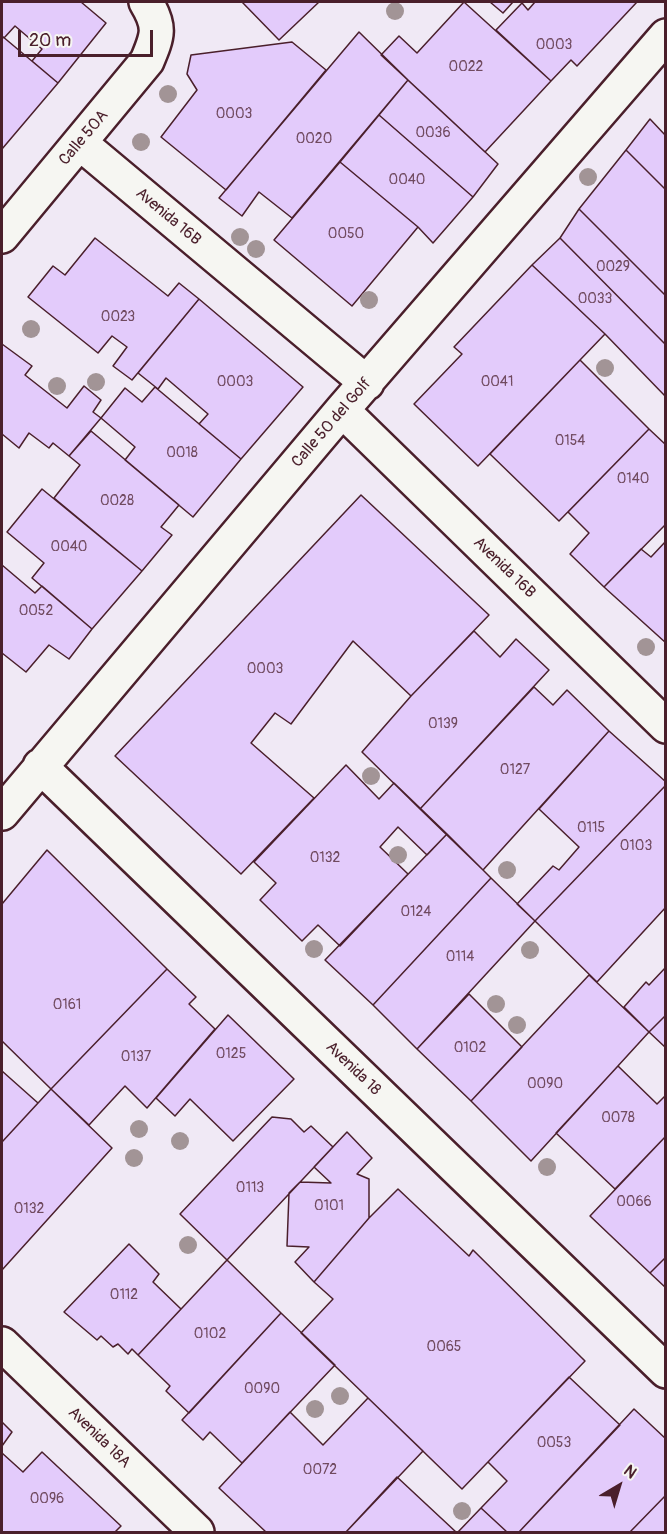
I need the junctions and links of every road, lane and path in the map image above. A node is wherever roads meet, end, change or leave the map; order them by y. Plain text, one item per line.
1 (146, 2) edge
2 (666, 36) edge
3 (80, 143) junction
4 (2, 236) edge
5 (367, 383) junction
6 (342, 410) junction
7 (666, 726) edge
8 (40, 766) junction
9 (7, 795) edge
10 (2, 1344) edge
11 (666, 1371) edge
12 (197, 1533) edge

1 - 3 street, Calle 50A
2 - 5 street, Calle 50 del Golf
3 - 4 street, Calle 50A
3 - 5 street, Avenida 16B
5 - 6 street, Calle 50 del Golf
6 - 7 street, Avenida 16B
6 - 8 street, Calle 50 del Golf
8 - 9 street, Calle 50 del Golf
8 - 11 street, Avenida 18
10 - 12 street, Avenida 18A

